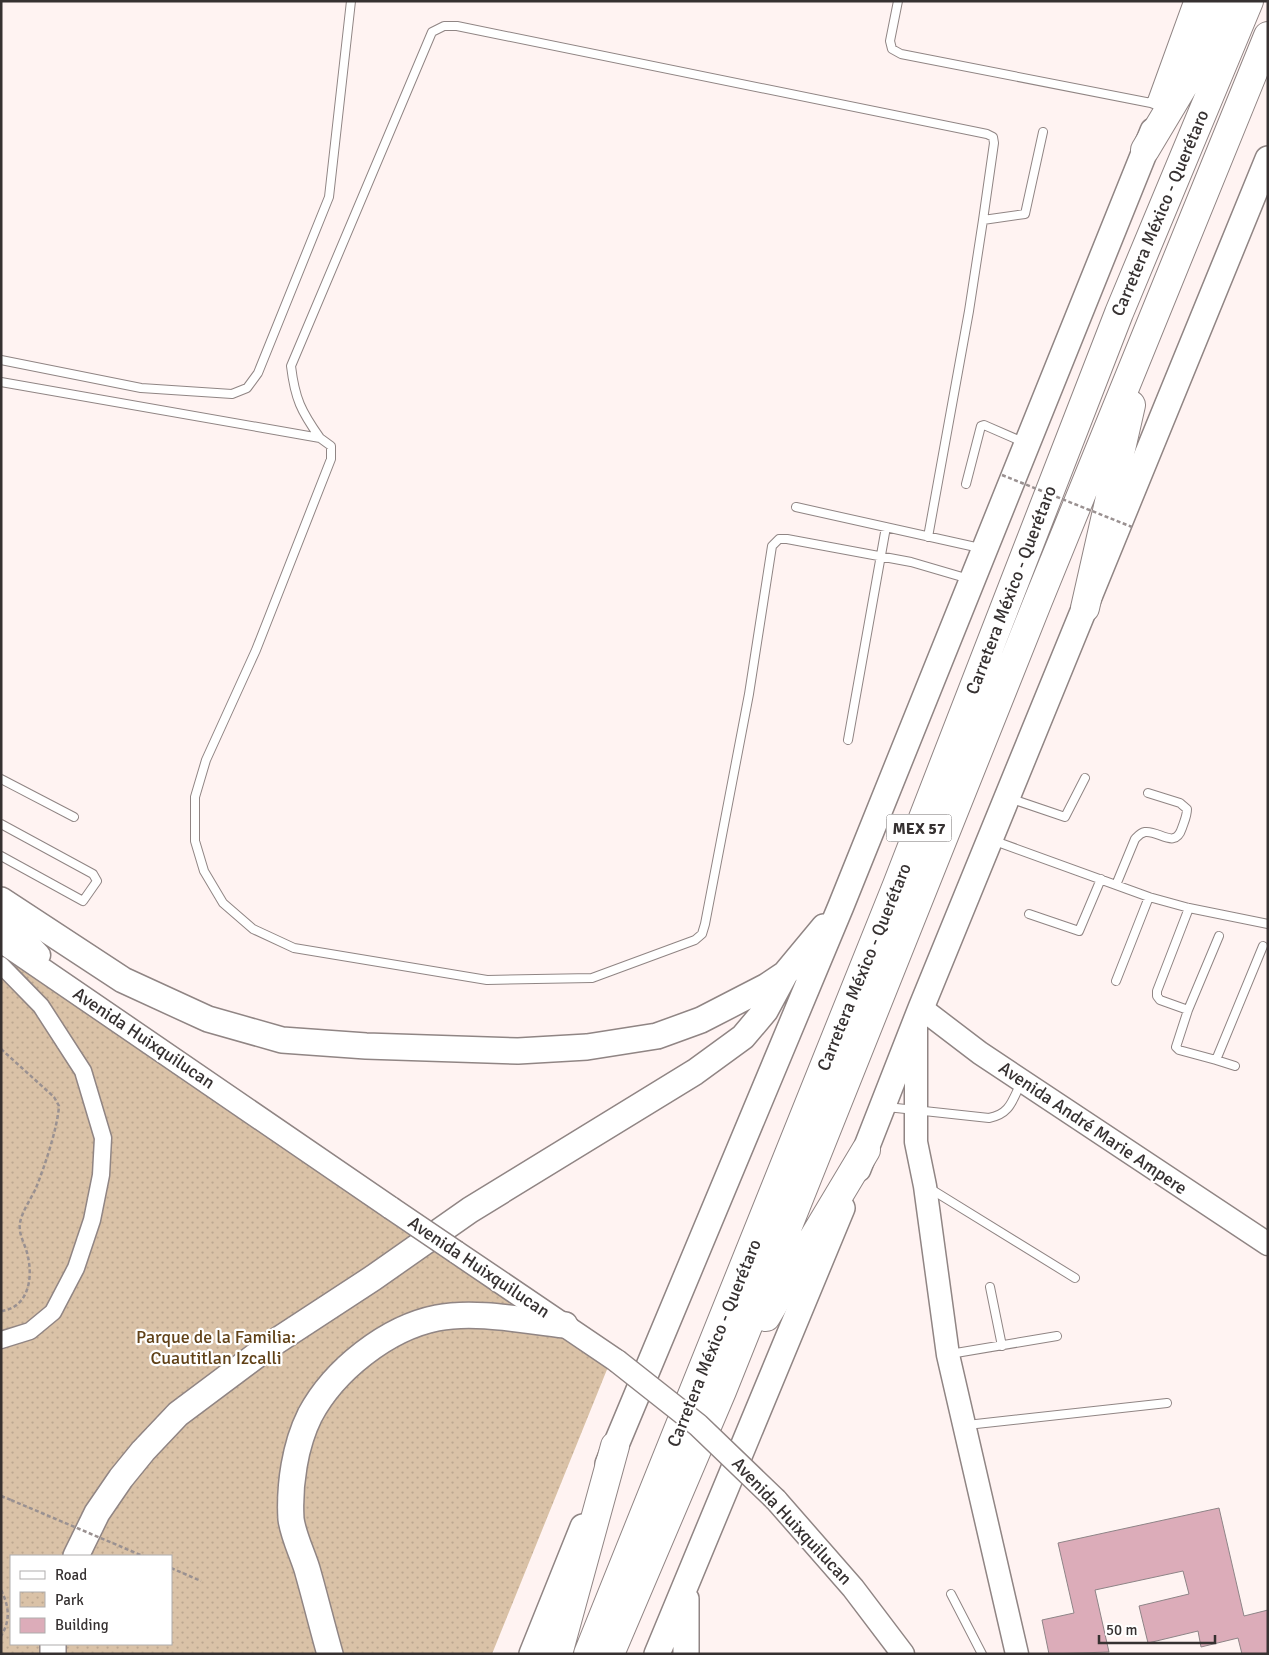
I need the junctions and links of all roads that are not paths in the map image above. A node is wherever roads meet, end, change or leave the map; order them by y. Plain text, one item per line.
1 (351, 1) edge
2 (898, 1) edge
3 (1188, 1) edge
4 (1205, 1) edge
5 (1234, 1) edge
6 (1249, 1) edge
7 (1268, 36) edge
8 (1157, 106) junction
9 (1043, 132) dead end
10 (1145, 150) junction
11 (1268, 159) edge
12 (982, 220) junction
13 (1150, 322) junction
14 (1, 360) edge
15 (1, 382) edge
16 (320, 438) junction
17 (1028, 444) junction
18 (966, 484) dead end
19 (796, 507) dead end
20 (886, 527) junction
21 (928, 537) junction
22 (985, 549) junction
23 (881, 556) junction
24 (972, 580) junction
25 (1085, 608) junction
26 (848, 740) dead end
27 (1085, 778) dead end
28 (1, 779) edge
29 (1148, 793) dead end
30 (1007, 798) junction
31 (74, 817) dead end
32 (1, 824) edge
33 (990, 839) junction
34 (1, 856) edge
35 (1101, 879) junction
36 (1116, 885) junction
37 (1149, 896) junction
38 (1, 900) edge
39 (841, 906) junction
40 (1189, 908) junction
41 (1028, 914) dead end
42 (1, 915) edge
43 (1268, 924) edge
44 (1220, 936) dead end
45 (1, 941) edge
46 (1263, 946) dead end
47 (1, 965) edge
48 (785, 974) junction
49 (1116, 981) dead end
50 (66, 985) junction
51 (1188, 1010) junction
52 (919, 1014) junction
53 (1216, 1060) junction
54 (1235, 1066) dead end
55 (1022, 1081) junction
56 (883, 1106) junction
57 (916, 1111) junction
58 (866, 1150) junction
59 (925, 1186) junction
60 (1268, 1244) edge
61 (1075, 1278) dead end
62 (990, 1287) dead end
63 (565, 1325) junction
64 (1058, 1336) dead end
65 (1, 1340) edge
66 (1002, 1346) junction
67 (948, 1355) junction
68 (722, 1391) junction
69 (1167, 1402) dead end
70 (965, 1425) junction
71 (615, 1446) junction
72 (76, 1555) edge
73 (686, 1582) junction
74 (951, 1594) dead end
75 (330, 1654) edge
76 (532, 1654) edge
77 (558, 1654) edge
78 (588, 1654) edge
79 (610, 1654) edge
80 (657, 1654) edge
81 (686, 1654) edge
82 (903, 1654) edge
83 (982, 1654) edge
84 (1018, 1654) edge

1 - 14 lane
2 - 8 lane
3 - 8 lane
4 - 8 main road
5 - 10 highway
6 - 78 highway, Carretera México - Querétaro / MEX 57
7 - 13 highway, Carretera México - Querétaro / MEX 57
8 - 10 main road
9 - 12 lane
10 - 17 main road
11 - 25 main road
12 - 16 lane
12 - 21 lane
13 - 25 highway
13 - 68 highway, Carretera México - Querétaro / MEX 57
15 - 16 lane
16 - 23 lane
17 - 18 lane
17 - 22 main road
19 - 20 lane
20 - 21 lane
20 - 23 lane
21 - 22 lane
22 - 24 main road
23 - 24 lane
23 - 26 lane
24 - 39 main road
25 - 30 main road
27 - 30 lane
28 - 31 lane
29 - 36 lane
30 - 33 main road
32 - 34 lane
33 - 35 lane
33 - 52 main road
35 - 36 lane
35 - 41 lane
36 - 37 lane
37 - 40 lane
37 - 49 lane
38 - 48 main road
39 - 48 main road
39 - 71 main road
40 - 43 lane
40 - 51 lane
42 - 50 main road
44 - 51 lane
45 - 50 main road, Avenida Huixquilucan
46 - 53 lane
47 - 65 street
48 - 72 main road
50 - 63 main road, Avenida Huixquilucan, bridge
51 - 53 lane
52 - 55 main road, Avenida André Marie Ampere
52 - 56 main road
52 - 57 main road
53 - 54 lane
55 - 57 lane
55 - 60 main road, Avenida André Marie Ampere
56 - 57 lane
56 - 58 main road
57 - 59 main road
58 - 68 highway
58 - 73 main road
59 - 61 lane
59 - 67 main road
62 - 66 lane
63 - 75 main road
63 - 82 main road, Avenida Huixquilucan, bridge
64 - 66 lane
66 - 67 lane
67 - 70 main road
68 - 79 highway, Carretera México - Querétaro / MEX 57
69 - 70 lane
70 - 84 main road
71 - 76 main road
71 - 77 highway
73 - 80 main road
73 - 81 main road
74 - 83 lane

